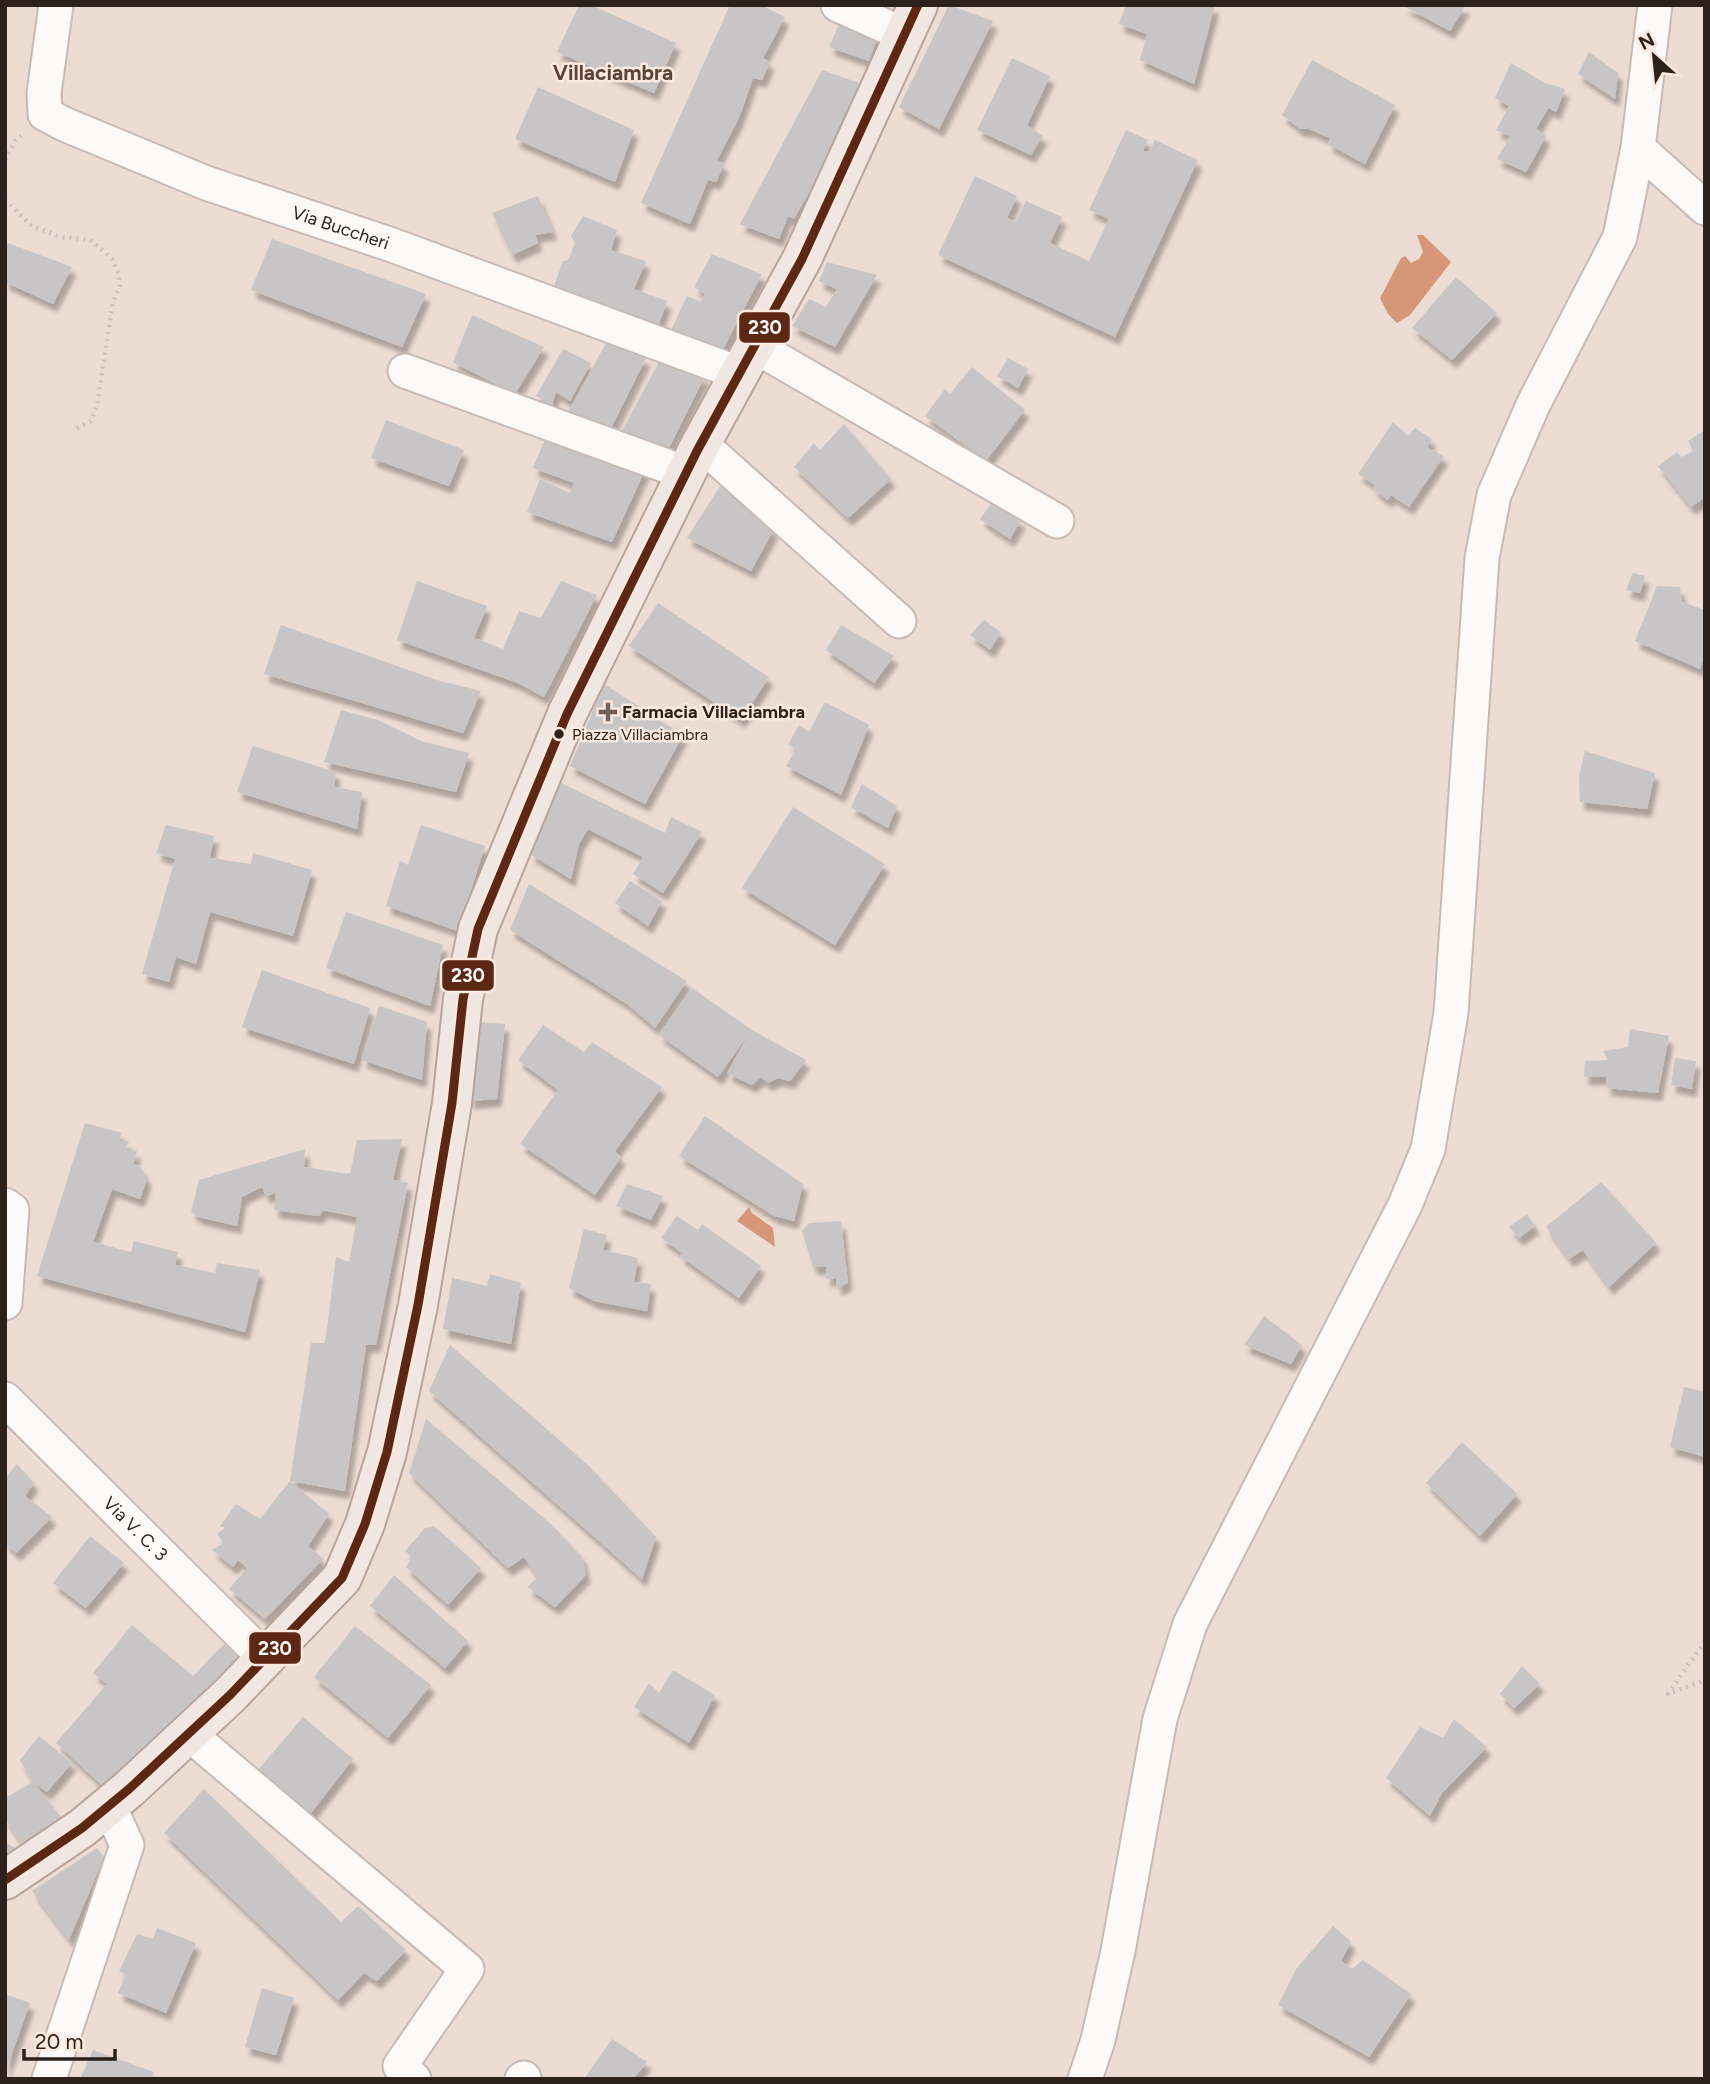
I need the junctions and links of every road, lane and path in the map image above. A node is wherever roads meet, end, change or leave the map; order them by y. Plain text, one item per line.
1 (56, 5) edge
2 (838, 5) edge
3 (1655, 5) edge
4 (912, 20) edge
5 (1638, 148) junction
6 (5, 200) edge
7 (1705, 208) edge
8 (748, 360) junction
9 (405, 371) dead end
10 (76, 429) dead end
11 (693, 458) junction
12 (1057, 522) dead end
13 (898, 621) dead end
14 (5, 1205) edge
15 (5, 1303) edge
16 (5, 1399) edge
17 (1705, 1641) edge
18 (266, 1658) junction
19 (1705, 1680) edge
20 (189, 1734) junction
21 (109, 1806) junction
22 (5, 1880) edge
23 (49, 2079) edge
24 (414, 2079) edge
25 (1085, 2079) edge

1 - 8 street, Via Buccheri
2 - 4 street
3 - 5 street
4 - 8 main road
5 - 7 street
5 - 25 street
6 - 10 path
8 - 11 main road
8 - 12 street
9 - 11 street
11 - 13 street
11 - 18 main road
14 - 15 street
16 - 18 street, Via V. C. 3
17 - 19 path
18 - 20 main road
20 - 21 main road
20 - 24 street
21 - 22 main road
21 - 23 street

